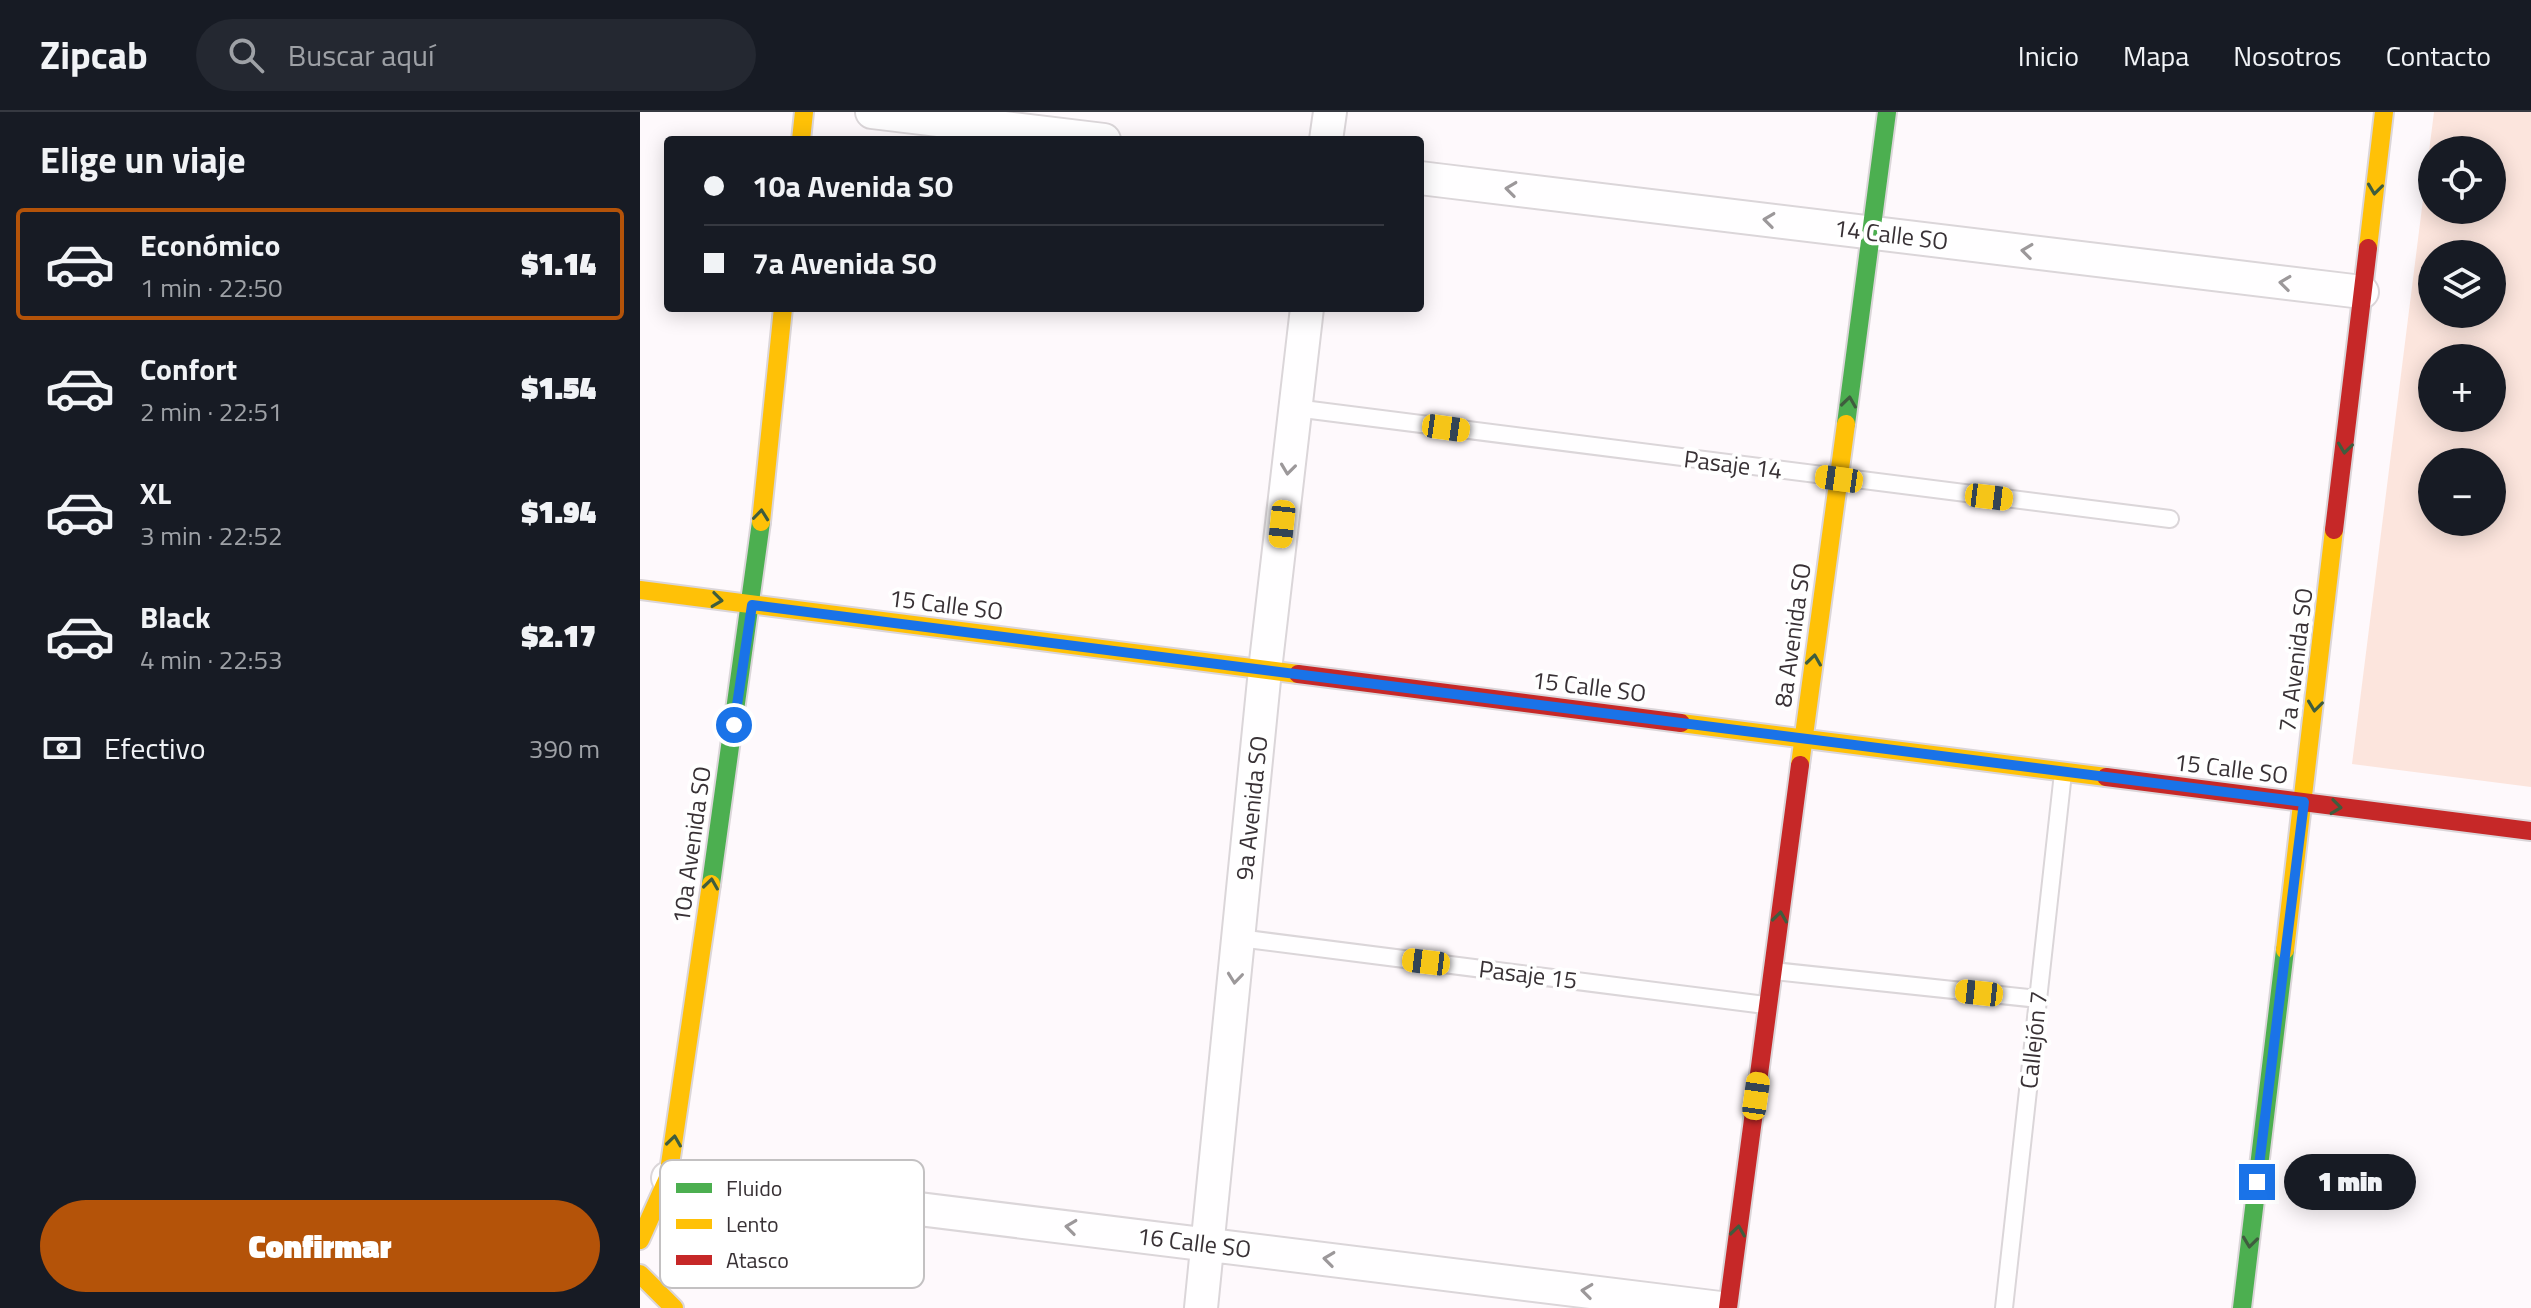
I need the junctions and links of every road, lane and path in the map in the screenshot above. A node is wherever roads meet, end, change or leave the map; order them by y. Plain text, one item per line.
1 (804, 112) edge
2 (872, 112) edge
3 (1330, 112) edge
4 (1887, 112) edge
5 (2384, 112) edge
6 (801, 136) edge
7 (1071, 136) edge
8 (1327, 136) edge
9 (1424, 178) edge
10 (1871, 233) junction
11 (2362, 292) junction
12 (783, 312) edge
13 (1307, 312) edge
14 (1295, 408) junction
15 (1839, 479) junction
16 (2170, 519) dead end
17 (640, 590) edge
18 (752, 605) junction
19 (1265, 670) junction
20 (1804, 739) junction
21 (2063, 772) junction
22 (2304, 802) junction
23 (2531, 831) edge
24 (1239, 938) junction
25 (1773, 971) junction
26 (2038, 999) junction
27 (1768, 1005) junction
28 (671, 1160) edge
29 (660, 1196) edge
30 (924, 1210) edge
31 (640, 1240) edge
32 (1209, 1245) junction
33 (640, 1274) edge
34 (674, 1308) edge
35 (1201, 1308) edge
36 (1720, 1308) edge
37 (1728, 1308) edge
38 (2004, 1308) edge
39 (2242, 1308) edge

1 - 6 main road
2 - 7 street
3 - 8 street
4 - 10 main road, 8a Avenida SO
5 -> 11 main road, 7a Avenida SO
10 -> 9 street, 14 Calle SO
11 -> 10 street, 14 Calle SO
15 -> 10 main road, 8a Avenida SO
11 -> 22 main road, 7a Avenida SO
18 -> 12 main road, 10a Avenida SO
13 - 14 street, 9a Avenida SO
14 - 15 lane, Pasaje 14
14 -> 19 street, 9a Avenida SO
15 - 16 lane, Pasaje 14
20 -> 15 main road, 8a Avenida SO
17 -> 18 main road, 15 Calle SO
18 - 19 main road, 15 Calle SO
28 -> 18 main road, 10a Avenida SO
19 - 20 main road, 15 Calle SO
19 - 24 street, 9a Avenida SO
20 - 21 main road, 15 Calle SO
25 -> 20 main road, 8a Avenida SO
21 - 22 main road, 15 Calle SO
21 - 26 lane, Callejón 7
22 -> 23 main road, 15 Calle SO
22 -> 39 main road, 7a Avenida SO
24 - 27 lane, Pasaje 15
24 -> 32 street, 9a Avenida SO
25 - 26 lane
25 - 27 main road, 8a Avenida SO
26 - 38 lane, Callejón 7
37 -> 27 main road, 8a Avenida SO
29 - 31 main road, 10a Avenida SO
32 -> 30 street, 16 Calle SO
32 - 35 street, 9a Avenida SO
36 -> 32 street, 16 Calle SO
33 - 34 main road

